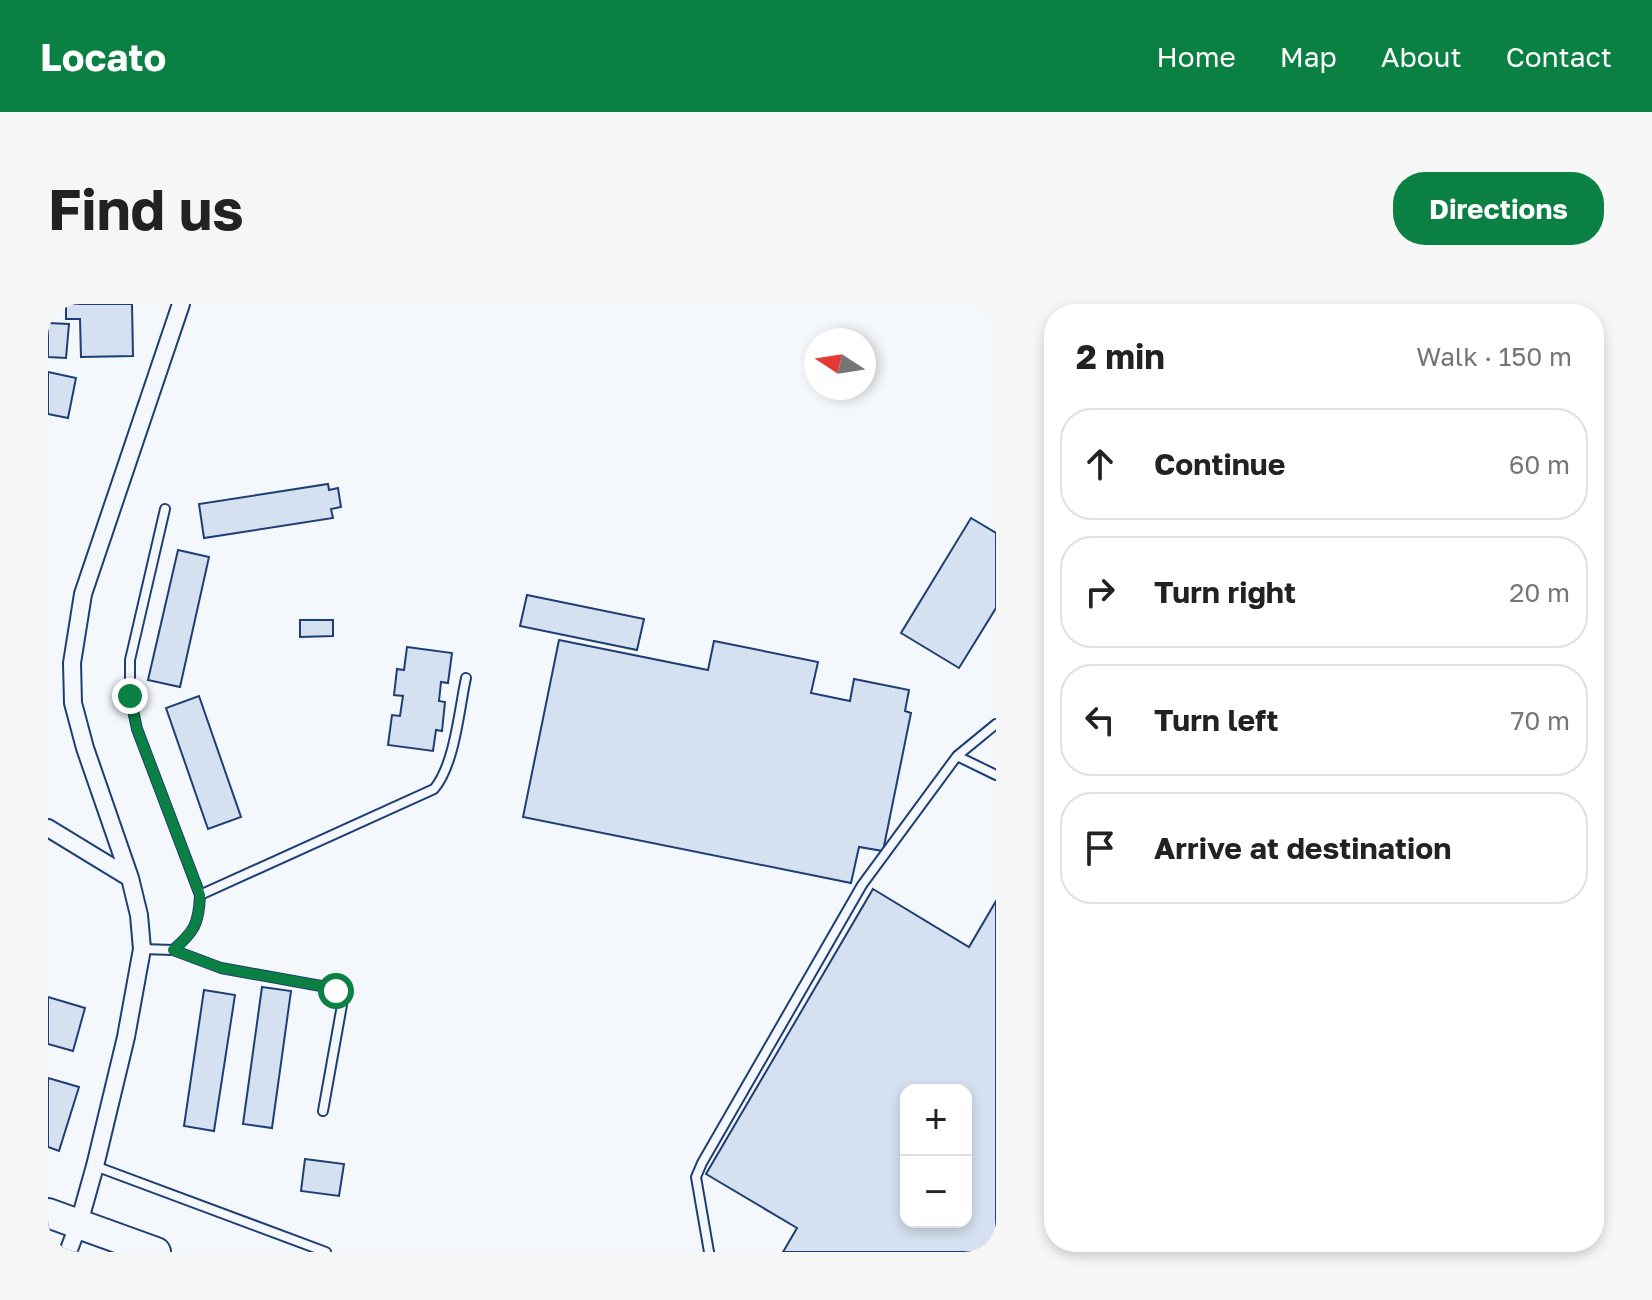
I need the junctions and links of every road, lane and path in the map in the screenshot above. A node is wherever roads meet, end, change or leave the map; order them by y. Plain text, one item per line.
1 (181, 304) edge
2 (165, 509) dead end
3 (466, 678) dead end
4 (996, 724) edge
5 (957, 756) junction
6 (996, 775) edge
7 (48, 828) edge
8 (130, 878) junction
9 (200, 895) junction
10 (142, 949) junction
11 (173, 950) junction
12 (323, 1111) dead end
13 (95, 1166) junction
14 (48, 1213) edge
15 (79, 1223) junction
16 (68, 1252) edge
17 (156, 1252) edge
18 (326, 1252) edge
19 (709, 1252) edge

1 - 8 street
2 - 9 lane
3 - 9 lane
4 - 5 lane
5 - 6 lane
5 - 19 lane
7 - 8 street
8 - 10 street
9 - 11 lane
10 - 11 lane
10 - 13 street
11 - 12 lane
13 - 15 street
13 - 18 lane
14 - 15 highway
15 - 16 street
15 - 17 highway

